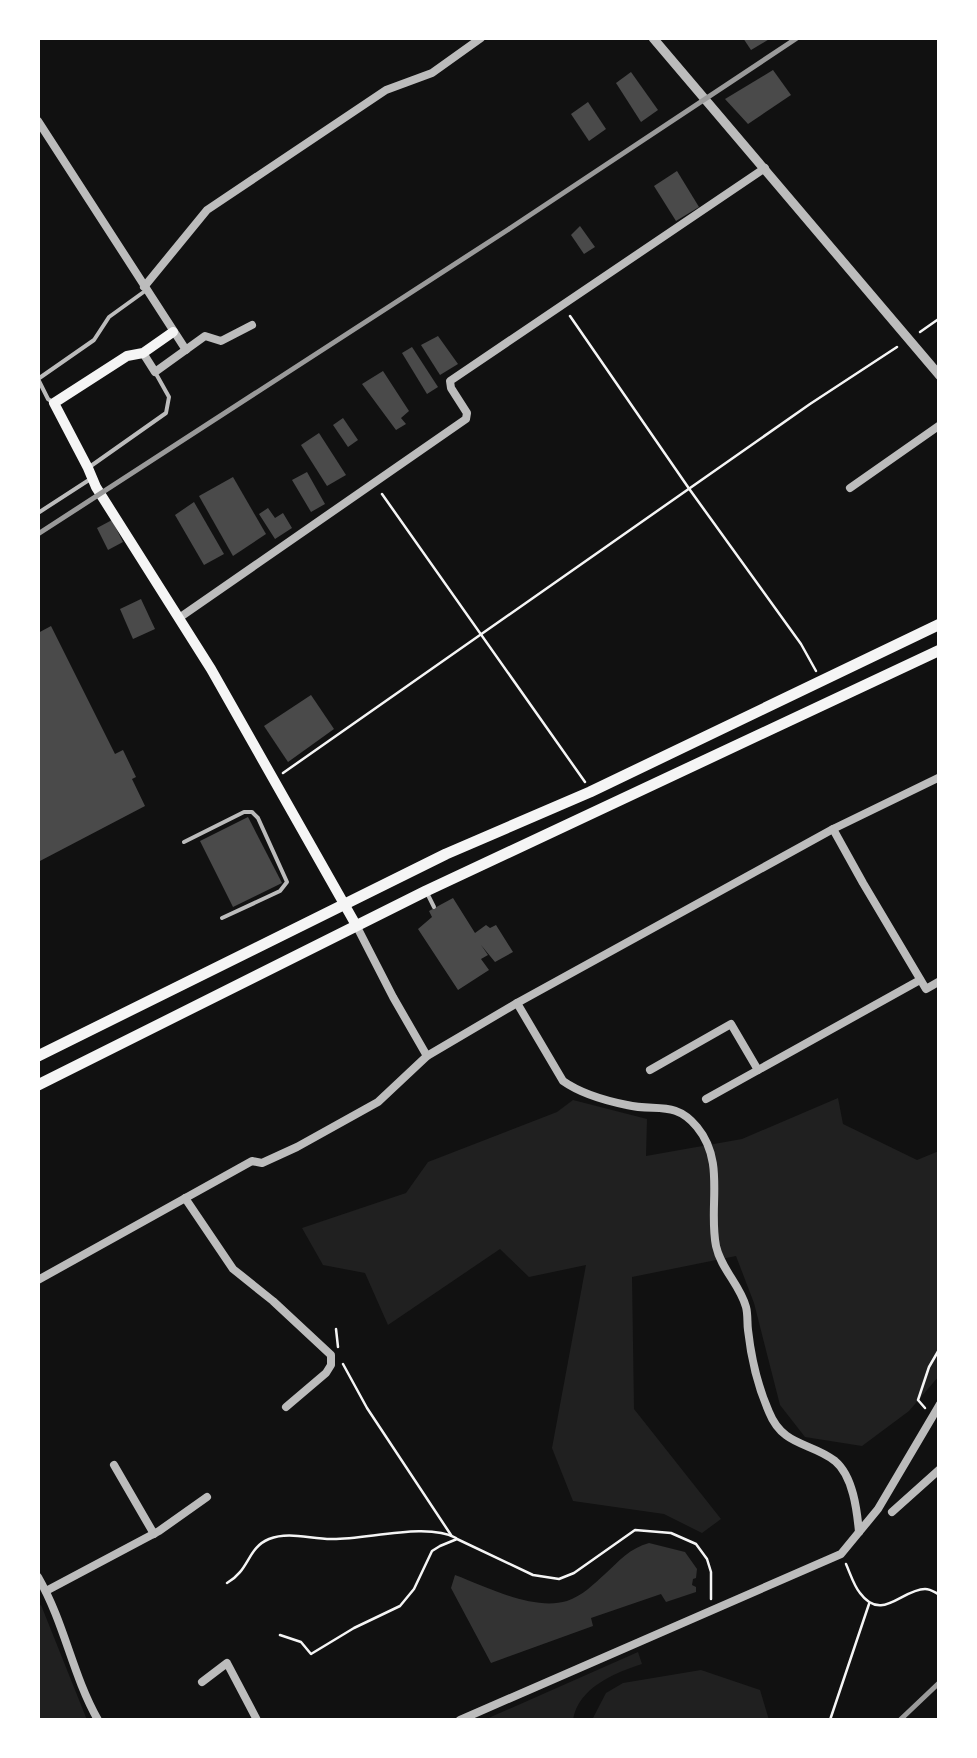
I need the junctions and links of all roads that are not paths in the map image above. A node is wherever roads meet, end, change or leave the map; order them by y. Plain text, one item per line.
1 (482, 38) edge
2 (654, 38) edge
3 (38, 121) edge
4 (765, 168) junction
5 (146, 288) junction
6 (252, 326) dead end
7 (173, 332) junction
8 (186, 350) junction
9 (142, 354) junction
10 (155, 372) junction
11 (940, 376) edge
12 (38, 379) edge
13 (54, 403) junction
14 (940, 425) edge
15 (90, 472) junction
16 (850, 488) dead end
17 (38, 513) edge
18 (179, 618) junction
19 (940, 624) edge
20 (940, 650) edge
21 (940, 777) edge
22 (834, 829) junction
23 (184, 842) dead end
24 (426, 891) junction
25 (346, 904) junction
26 (434, 907) dead end
27 (222, 918) dead end
28 (356, 925) junction
29 (920, 980) junction
30 (940, 980) edge
31 (516, 1002) junction
32 (38, 1056) edge
33 (428, 1056) junction
34 (650, 1070) dead end
35 (758, 1070) junction
36 (38, 1084) edge
37 (706, 1099) dead end
38 (185, 1198) junction
39 (38, 1280) edge
40 (940, 1404) edge
41 (286, 1406) dead end
42 (114, 1465) dead end
43 (940, 1469) edge
44 (207, 1498) dead end
45 (892, 1512) dead end
46 (858, 1532) junction
47 (154, 1534) junction
48 (38, 1577) edge
49 (46, 1591) junction
50 (202, 1682) dead end
51 (98, 1720) edge
52 (257, 1720) edge
53 (460, 1720) edge

1 - 5 street
2 - 4 street
3 - 5 street
4 - 11 street
4 - 18 street
5 - 7 street
5 - 12 lane
6 - 8 street
7 - 8 street
7 - 9 main road
8 - 10 street
9 - 10 street
9 - 13 main road
10 - 15 lane
12 - 13 lane
13 - 15 main road
14 - 16 street
15 - 17 lane
15 - 18 main road
18 - 25 main road
19 - 25 highway
20 - 24 highway
21 - 22 street
22 - 29 street
22 - 31 street
23 - 27 lane
24 - 26 lane
24 - 28 highway
25 - 28 main road
25 - 32 highway
28 - 33 street
28 - 36 highway
29 - 30 street
29 - 35 street
31 - 33 street
31 - 46 street
33 - 38 street
34 - 35 street
35 - 37 street
38 - 39 street
38 - 41 street
40 - 46 street
42 - 47 street
43 - 45 street
44 - 47 street
46 - 53 street
47 - 49 street
48 - 49 street
49 - 51 street
50 - 52 street

